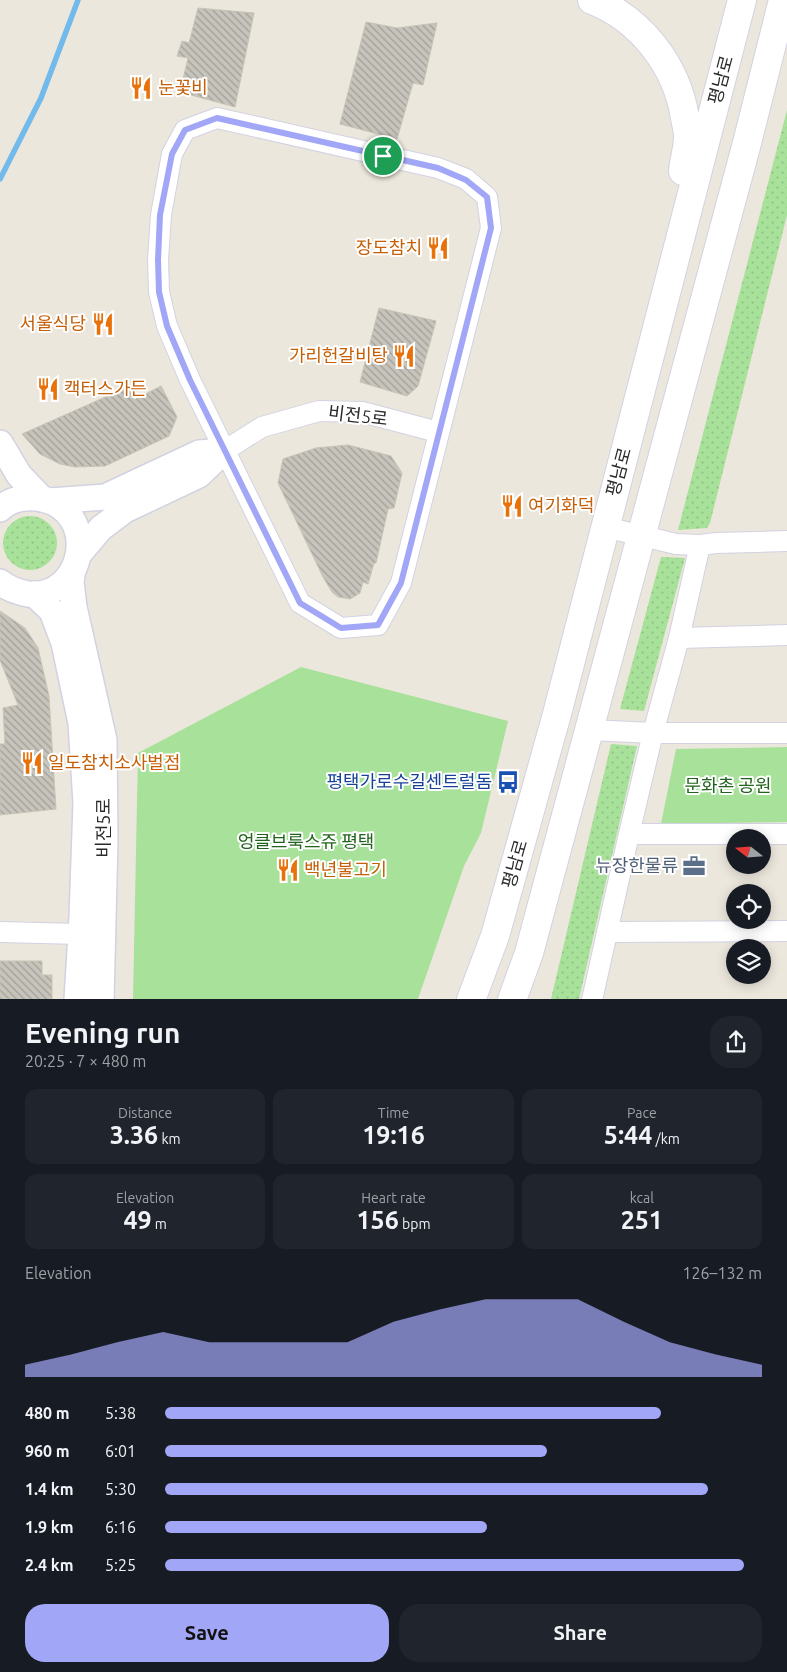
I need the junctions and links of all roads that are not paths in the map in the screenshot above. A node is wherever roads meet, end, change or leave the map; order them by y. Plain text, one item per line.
1 (592, 0) edge
2 (742, 0) edge
3 (783, 0) edge
4 (647, 364) junction
5 (438, 432) junction
6 (0, 443) edge
7 (224, 450) junction
8 (46, 500) junction
9 (0, 509) edge
10 (605, 527) junction
11 (640, 535) junction
12 (787, 541) edge
13 (700, 545) junction
14 (76, 562) junction
15 (1, 585) edge
16 (34, 594) junction
17 (787, 635) edge
18 (679, 638) junction
19 (589, 730) junction
20 (653, 733) junction
21 (787, 733) edge
22 (629, 834) junction
23 (787, 834) edge
24 (787, 931) edge
25 (0, 932) edge
26 (607, 932) junction
27 (81, 934) junction
28 (77, 999) edge
29 (101, 999) edge
30 (471, 999) edge
31 (512, 999) edge
32 (592, 999) edge

1 - 4 main road
2 - 4 main road, 평남로
3 - 11 main road, 평남로
4 - 10 main road, 평남로
5 - 7 street, 비전5로
5 - 7 street
5 - 7 street
6 - 8 street
7 - 8 street
7 - 14 street
8 - 9 street
8 - 14 street, 비전5로
10 - 11 street
10 - 30 main road, 평남로
11 - 13 street
11 - 19 main road, 평남로
12 - 13 street
13 - 18 street
14 - 16 street
14 - 29 street, 비전5로
15 - 16 street
16 - 27 street, 비전5로
17 - 18 street
18 - 20 street
19 - 20 street
19 - 31 main road, 평남로
20 - 21 street
20 - 22 street
22 - 23 street
22 - 26 street
24 - 26 street
25 - 27 street
26 - 32 street
27 - 28 street, 비전5로

